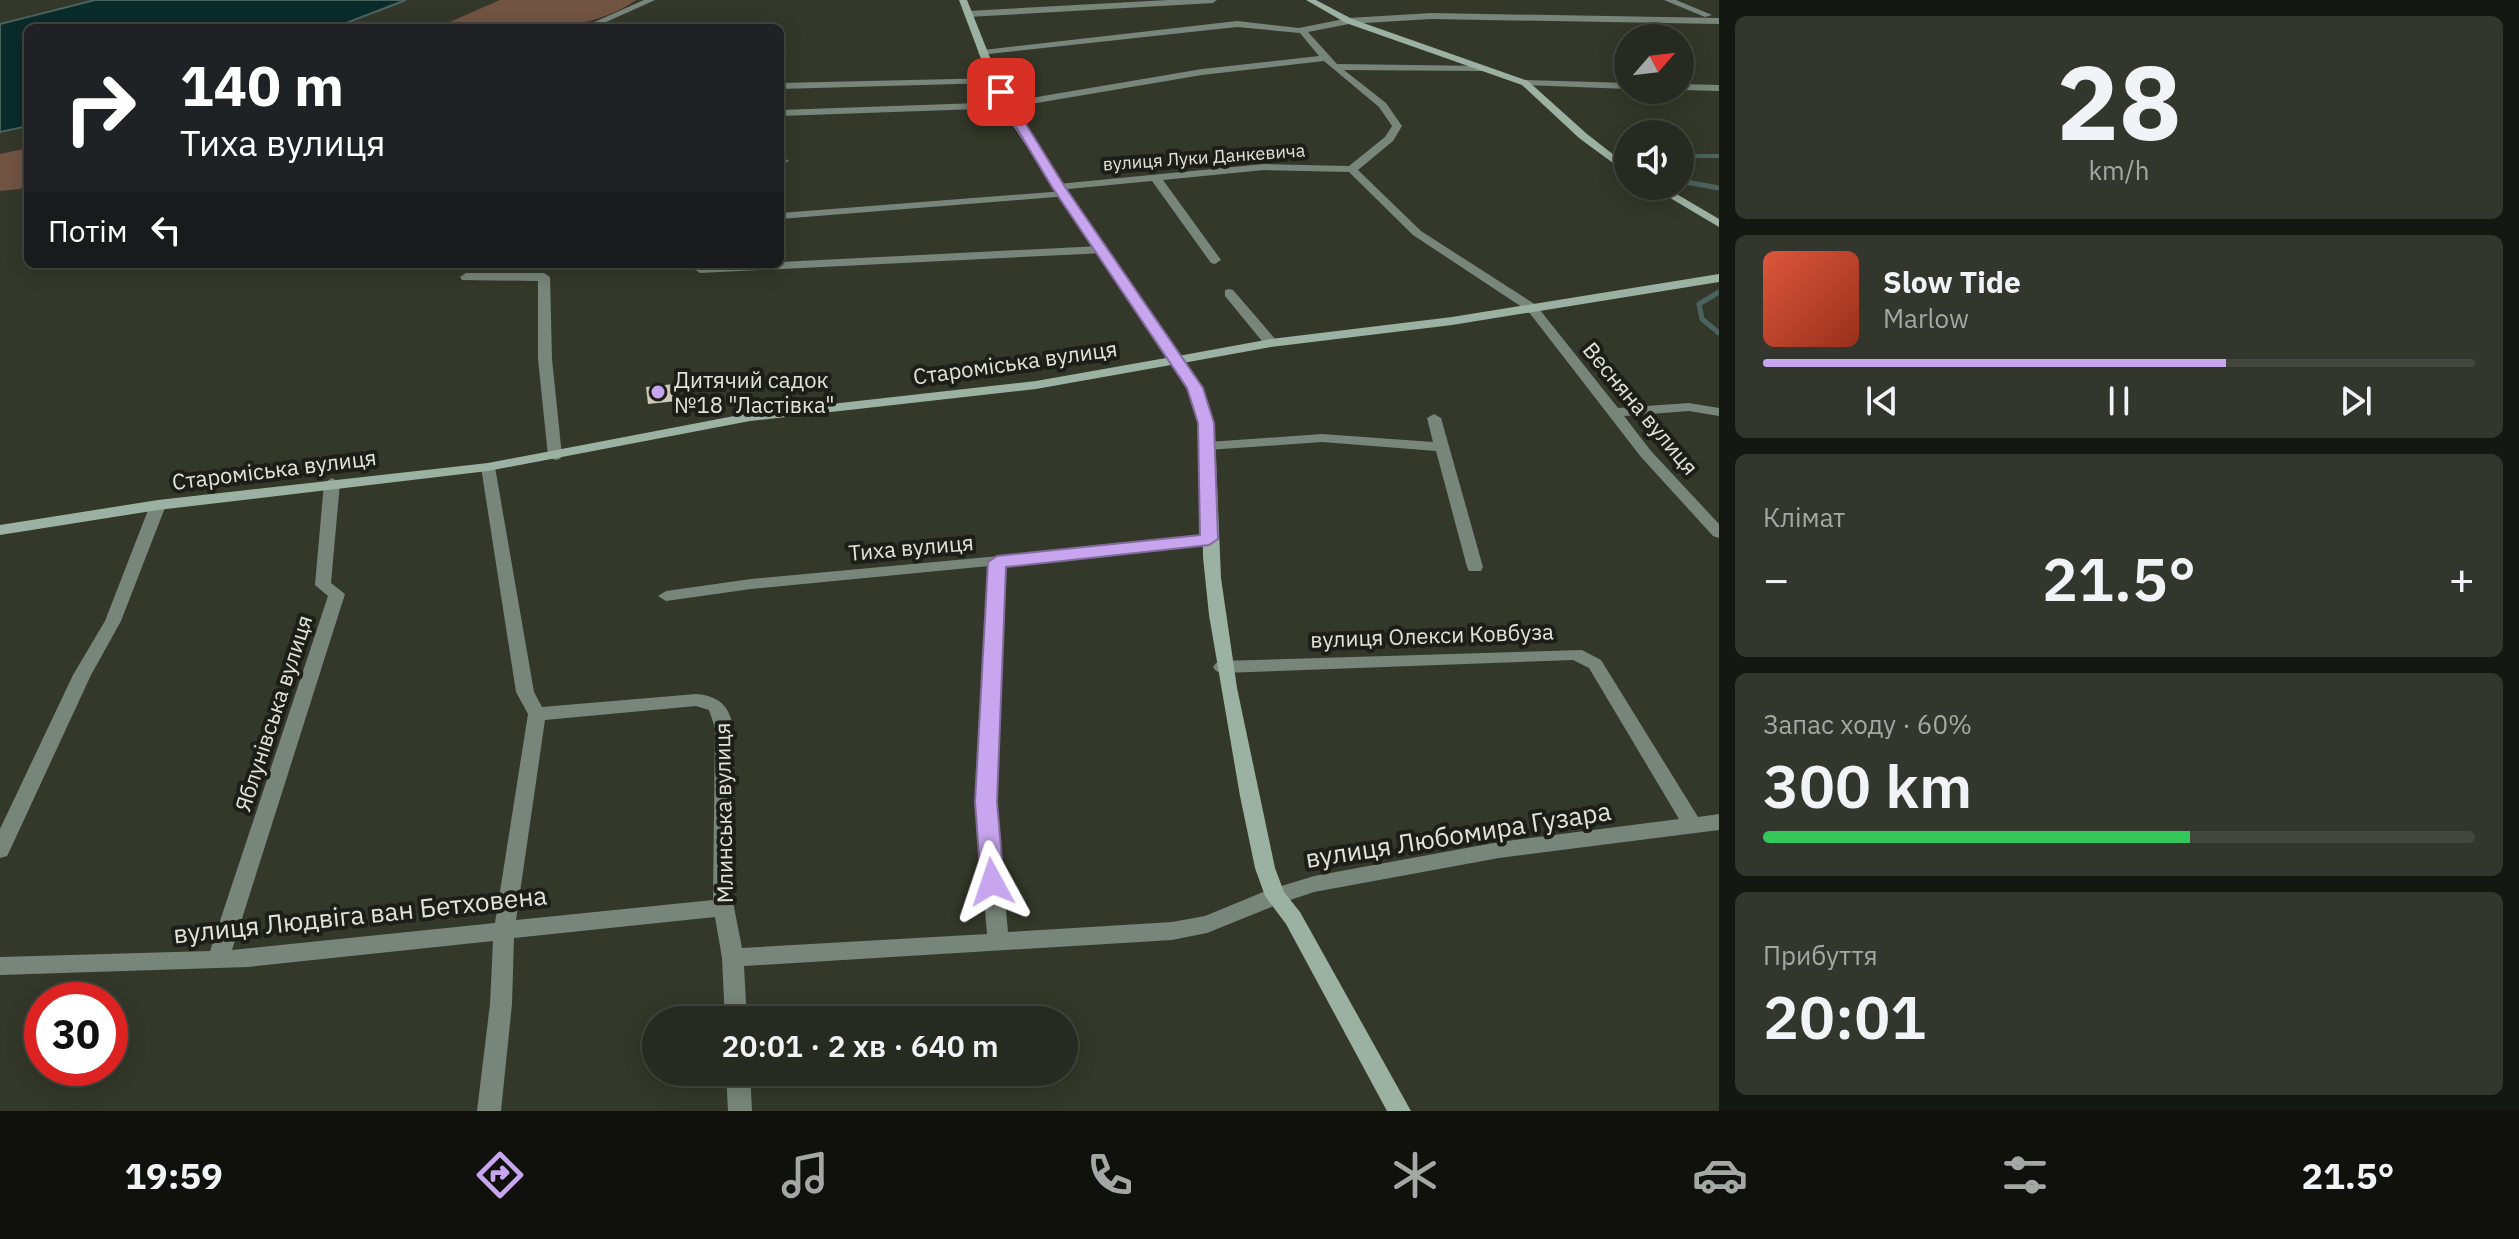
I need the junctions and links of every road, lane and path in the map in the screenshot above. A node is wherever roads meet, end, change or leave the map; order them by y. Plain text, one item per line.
1 (651, 0) edge
2 (1213, 0) edge
3 (1310, 0) edge
4 (1668, 0) edge
5 (966, 7) edge
6 (1719, 20) edge
7 (1349, 21) junction
8 (594, 24) edge
9 (1302, 30) junction
10 (983, 53) junction
11 (1330, 62) junction
12 (1482, 68) junction
13 (994, 80) junction
14 (1525, 83) junction
15 (784, 86) edge
16 (1614, 86) edge
17 (1694, 87) edge
18 (1719, 88) edge
19 (1007, 105) junction
20 (784, 113) edge
21 (1614, 160) edge
22 (1352, 169) junction
23 (1155, 177) junction
24 (1061, 191) junction
25 (1679, 200) edge
26 (784, 216) edge
27 (1719, 224) edge
28 (1100, 250) junction
29 (1215, 260) dead end
30 (784, 265) edge
31 (721, 268) edge
32 (700, 269) dead end
33 (466, 277) dead end
34 (1719, 278) edge
35 (1229, 293) dead end
36 (1532, 308) junction
37 (1271, 343) junction
38 (1173, 359) junction
39 (1719, 412) edge
40 (1614, 413) junction
41 (1434, 418) dead end
42 (1208, 446) junction
43 (1441, 447) junction
44 (555, 456) junction
45 (488, 467) junction
46 (332, 483) junction
47 (158, 505) junction
48 (0, 530) edge
49 (1719, 533) edge
50 (1209, 539) junction
51 (997, 562) junction
52 (1475, 567) dead end
53 (666, 596) dead end
54 (1222, 667) junction
55 (537, 714) junction
56 (1719, 822) edge
57 (1693, 826) junction
58 (0, 850) edge
59 (1275, 896) junction
60 (724, 908) junction
61 (504, 932) junction
62 (998, 941) junction
63 (733, 958) junction
64 (218, 960) junction
65 (0, 966) edge
66 (735, 1006) edge
67 (739, 1086) edge
68 (489, 1111) edge
69 (740, 1111) edge
70 (1399, 1111) edge

1 - 8 street
2 - 5 street
3 - 7 street
4 - 6 street
5 - 10 street
6 - 7 street
7 - 9 street
7 - 12 street
9 - 10 street
9 - 11 street
10 - 13 street
11 - 12 street
11 - 19 street
11 - 22 street
12 - 14 street
13 - 15 street
13 - 19 street
14 - 16 street
14 - 21 street
17 - 18 street
19 - 20 street
19 - 24 street
22 - 23 street, вулиця Луки Данкевича
22 - 36 street, Весняна вулиця
23 - 24 street, вулиця Луки Данкевича
23 - 29 street
24 - 26 street, вулиця Луки Данкевича
24 - 28 street
25 - 27 street
28 - 30 street
28 - 38 street
31 - 32 street
33 - 44 street
34 - 36 street, Староміська вулиця
35 - 37 street
36 - 37 street, Староміська вулиця
36 - 40 street, Весняна вулиця
37 - 38 street, Староміська вулиця
38 - 42 street
38 - 44 street, Староміська вулиця
39 - 40 street
40 - 49 street, Весняна вулиця
41 - 43 street
42 - 43 street
42 - 50 street
43 - 52 street
44 - 45 street, Староміська вулиця
45 - 46 street, Староміська вулиця
45 - 55 street
46 - 47 street, Староміська вулиця
46 - 64 street, Яблунівська вулиця
47 - 48 street, Староміська вулиця
47 - 58 street
50 - 51 street, Тиха вулиця
50 - 54 street
51 - 53 street, Тиха вулиця
51 - 62 street
54 - 57 street, вулиця Олекси Ковбуза
54 - 59 street
55 - 60 street, Млинська вулиця
55 - 61 street
56 - 57 street, вулиця Любомира Гузара
57 - 59 street, вулиця Любомира Гузара
59 - 62 street, вулиця Любомира Гузара
59 - 70 street
60 - 61 street, вулиця Людвіга ван Бетховена
60 - 63 street, Млинська вулиця
61 - 64 street, вулиця Людвіга ван Бетховена
61 - 68 street
62 - 63 street, вулиця Любомира Гузара
63 - 66 street, Млинська вулиця
64 - 65 street, вулиця Людвіга ван Бетховена
67 - 69 street

